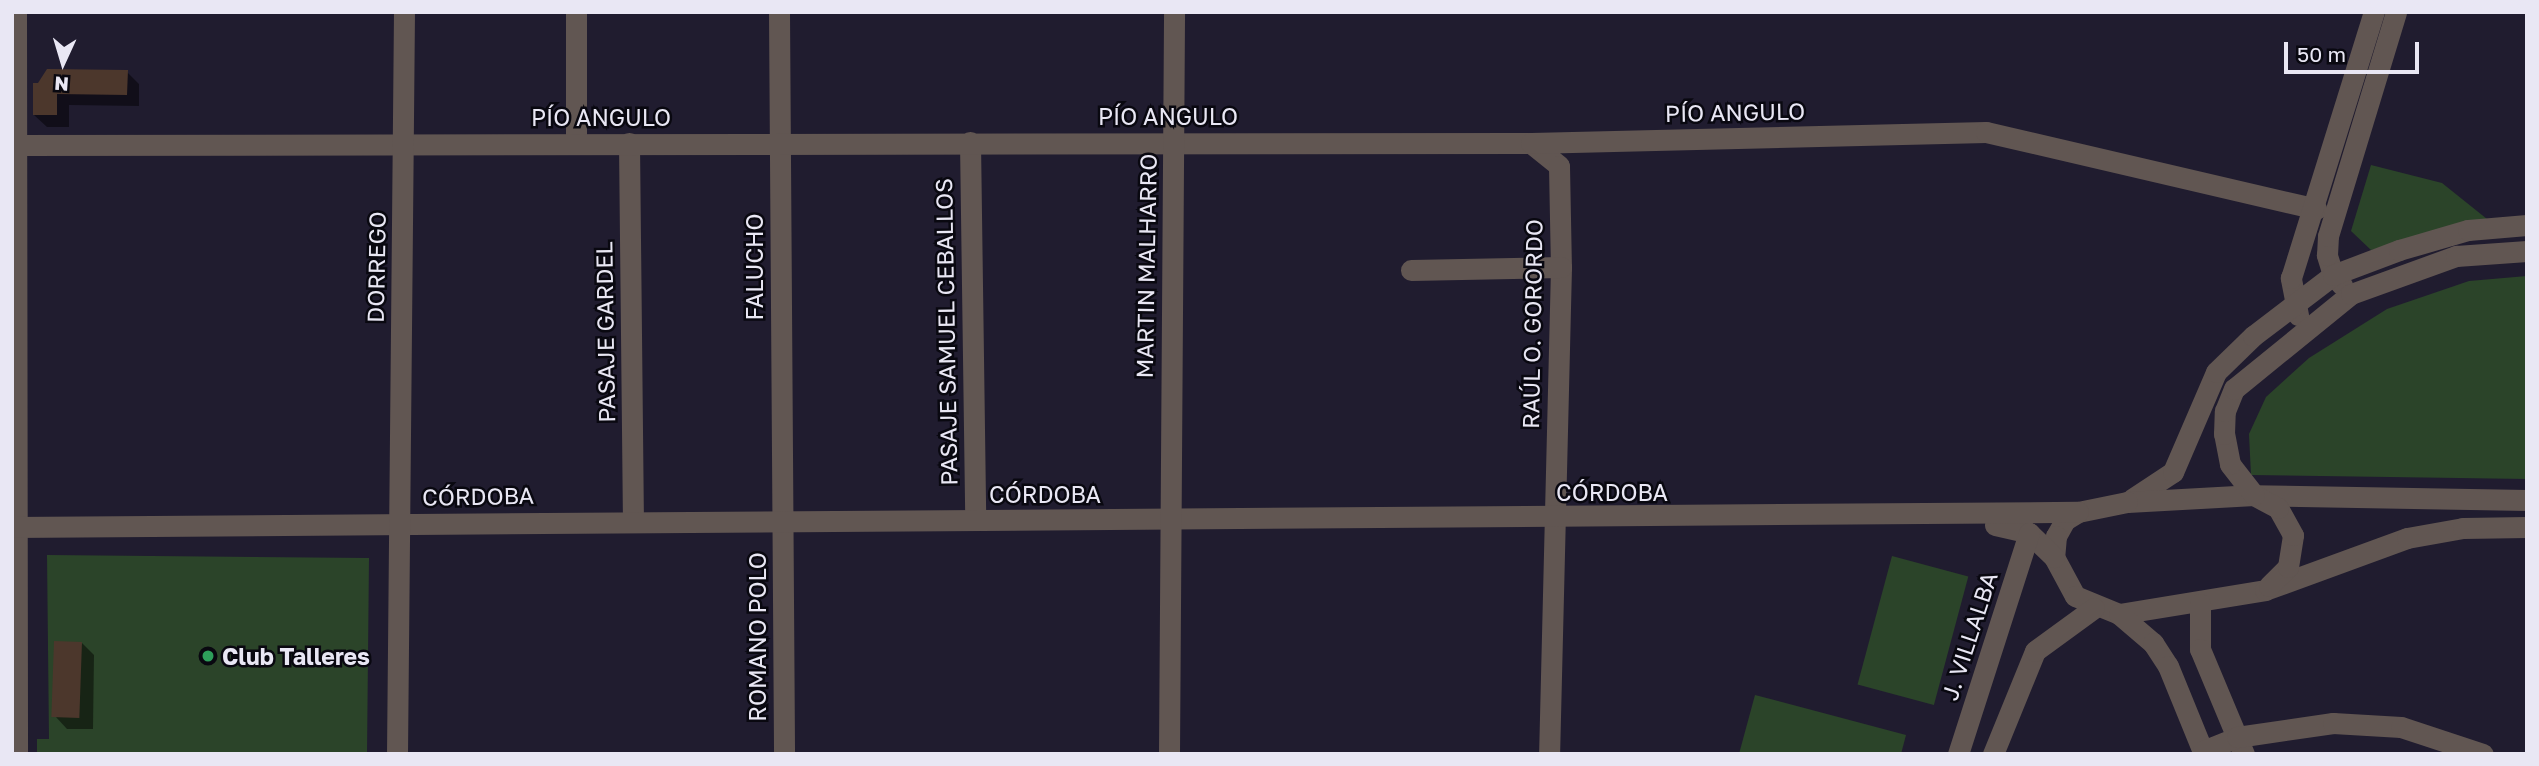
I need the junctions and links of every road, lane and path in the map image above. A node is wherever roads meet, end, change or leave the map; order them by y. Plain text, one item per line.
1 (16, 12) edge
2 (404, 12) edge
3 (576, 12) edge
4 (779, 12) edge
5 (1174, 12) edge
6 (2374, 12) edge
7 (2396, 12) edge
8 (1174, 141) junction
9 (970, 142) junction
10 (629, 143) junction
11 (780, 143) junction
12 (1531, 143) junction
13 (404, 144) junction
14 (576, 144) junction
15 (14, 145) edge
16 (2316, 209) junction
17 (2527, 225) edge
18 (2527, 251) edge
19 (1561, 267) junction
20 (1411, 270) dead end
21 (2333, 275) junction
22 (2351, 294) junction
23 (14, 298) edge
24 (2293, 306) junction
25 (2305, 330) junction
26 (2255, 495) junction
27 (2527, 500) edge
28 (2127, 502) junction
29 (2078, 512) junction
30 (975, 520) junction
31 (633, 521) junction
32 (1554, 524) junction
33 (783, 527) junction
34 (1170, 527) junction
35 (2527, 527) edge
36 (398, 530) junction
37 (14, 532) edge
38 (2029, 533) junction
39 (2054, 556) junction
40 (2265, 590) junction
41 (2200, 604) junction
42 (2094, 608) junction
43 (2119, 614) junction
44 (2240, 745) edge
45 (2204, 752) edge
46 (17, 754) edge
47 (397, 754) edge
48 (784, 754) edge
49 (1170, 754) edge
50 (1549, 754) edge
51 (1958, 754) edge
52 (1993, 754) edge
53 (2483, 754) edge

1 - 15 street
2 - 13 street, DORREGO
3 - 14 street
4 - 11 street, FALUCHO
5 - 8 street, MARTIN MALHARRO
6 - 16 street
7 - 21 street
8 - 9 street, PÍO ANGULO
8 - 12 street, PÍO ANGULO
8 - 34 street, MARTIN MALHARRO
9 - 11 street, PÍO ANGULO
9 - 30 street, PASAJE SAMUEL CEBALLOS
10 - 11 street, PÍO ANGULO
10 - 14 street, PÍO ANGULO
10 - 31 street, PASAJE GARDEL
11 - 33 street, FALUCHO
12 - 16 street, PÍO ANGULO
12 - 19 street, RAÚL O. GORORDO
13 - 14 street, PÍO ANGULO
13 - 15 street, PÍO ANGULO
13 - 36 street, DORREGO
15 - 23 street
16 - 24 street
17 - 21 street
18 - 22 street
19 - 20 street
19 - 32 street, RAÚL O. GORORDO
21 - 22 street
21 - 24 street
22 - 25 street
23 - 37 street
24 - 25 street
24 - 28 street
25 - 26 street
26 - 27 street
26 - 28 street
26 - 40 street
28 - 29 street, CÓRDOBA
29 - 32 street, CÓRDOBA
29 - 39 street
30 - 33 street, CÓRDOBA
30 - 34 street, CÓRDOBA
31 - 33 street, CÓRDOBA
31 - 36 street, CÓRDOBA
32 - 34 street, CÓRDOBA
32 - 38 street, CÓRDOBA
32 - 50 street, RAÚL O. GORORDO
33 - 34 street, CÓRDOBA
33 - 36 street, CÓRDOBA
33 - 48 street, ROMANO POLO
34 - 49 street, MARTIN MALHARRO
35 - 40 street
36 - 37 street, CÓRDOBA
36 - 47 street, DORREGO
37 - 46 street
38 - 39 street, CÓRDOBA
38 - 51 street, J. VILLALBA
39 - 42 street, CÓRDOBA
40 - 41 street
41 - 43 street
41 - 44 street
42 - 43 street
42 - 52 street
43 - 45 street
44 - 45 street
44 - 53 street

